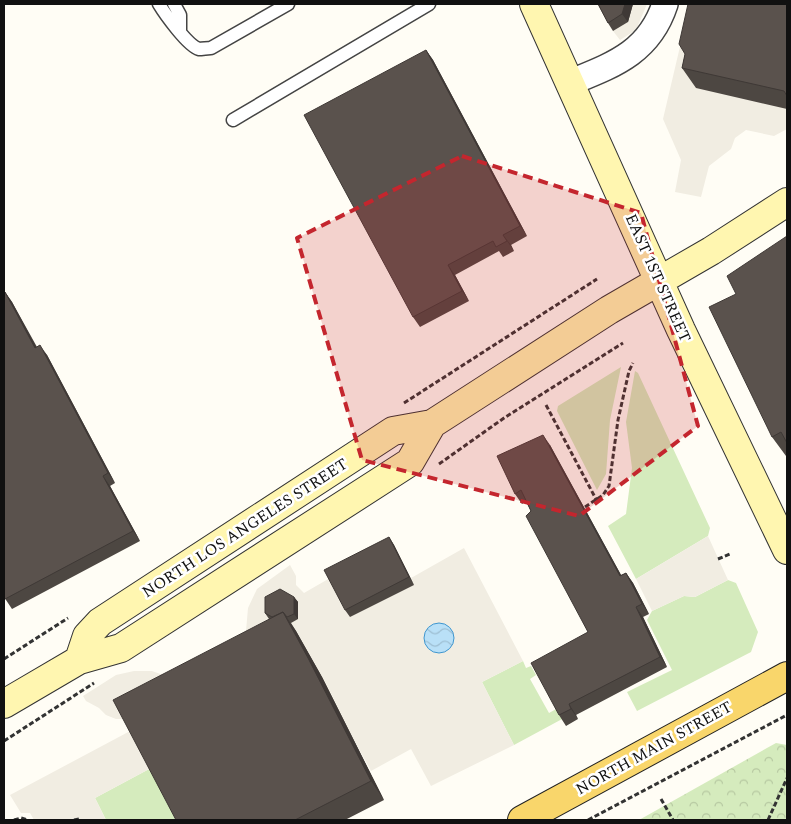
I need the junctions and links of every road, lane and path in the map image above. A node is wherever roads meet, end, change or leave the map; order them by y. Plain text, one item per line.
1 (159, 4) edge
2 (174, 4) edge
3 (288, 4) edge
4 (429, 4) edge
5 (534, 4) edge
6 (665, 4) edge
7 (180, 30) junction
8 (569, 83) junction
9 (233, 120) dead end
10 (787, 202) edge
11 (661, 282) junction
12 (633, 364) dead end
13 (546, 406) dead end
14 (597, 501) junction
15 (585, 507) edge
16 (787, 550) edge
17 (730, 554) dead end
18 (718, 559) dead end
19 (787, 676) edge
20 (4, 704) edge
21 (787, 715) edge
22 (787, 778) edge
23 (661, 799) dead end
24 (79, 819) dead end
25 (14, 820) edge
26 (28, 820) edge
27 (74, 820) edge
28 (522, 820) edge
29 (588, 820) edge
30 (673, 820) edge
31 (768, 820) edge

1 - 7 lane
2 - 7 lane
3 - 7 lane
4 - 9 lane
5 - 8 main road, EAST 1ST STREET
6 - 8 street
8 - 11 main road, EAST 1ST STREET
10 - 11 main road, NORTH LOS ANGELES STREET
11 - 16 main road, EAST 1ST STREET
11 - 20 main road, NORTH LOS ANGELES STREET
12 - 14 path
13 - 14 path
14 - 15 path
17 - 18 path
19 - 28 main road, NORTH MAIN STREET
21 - 29 path
22 - 31 path
23 - 30 path
24 - 27 path
25 - 26 path

